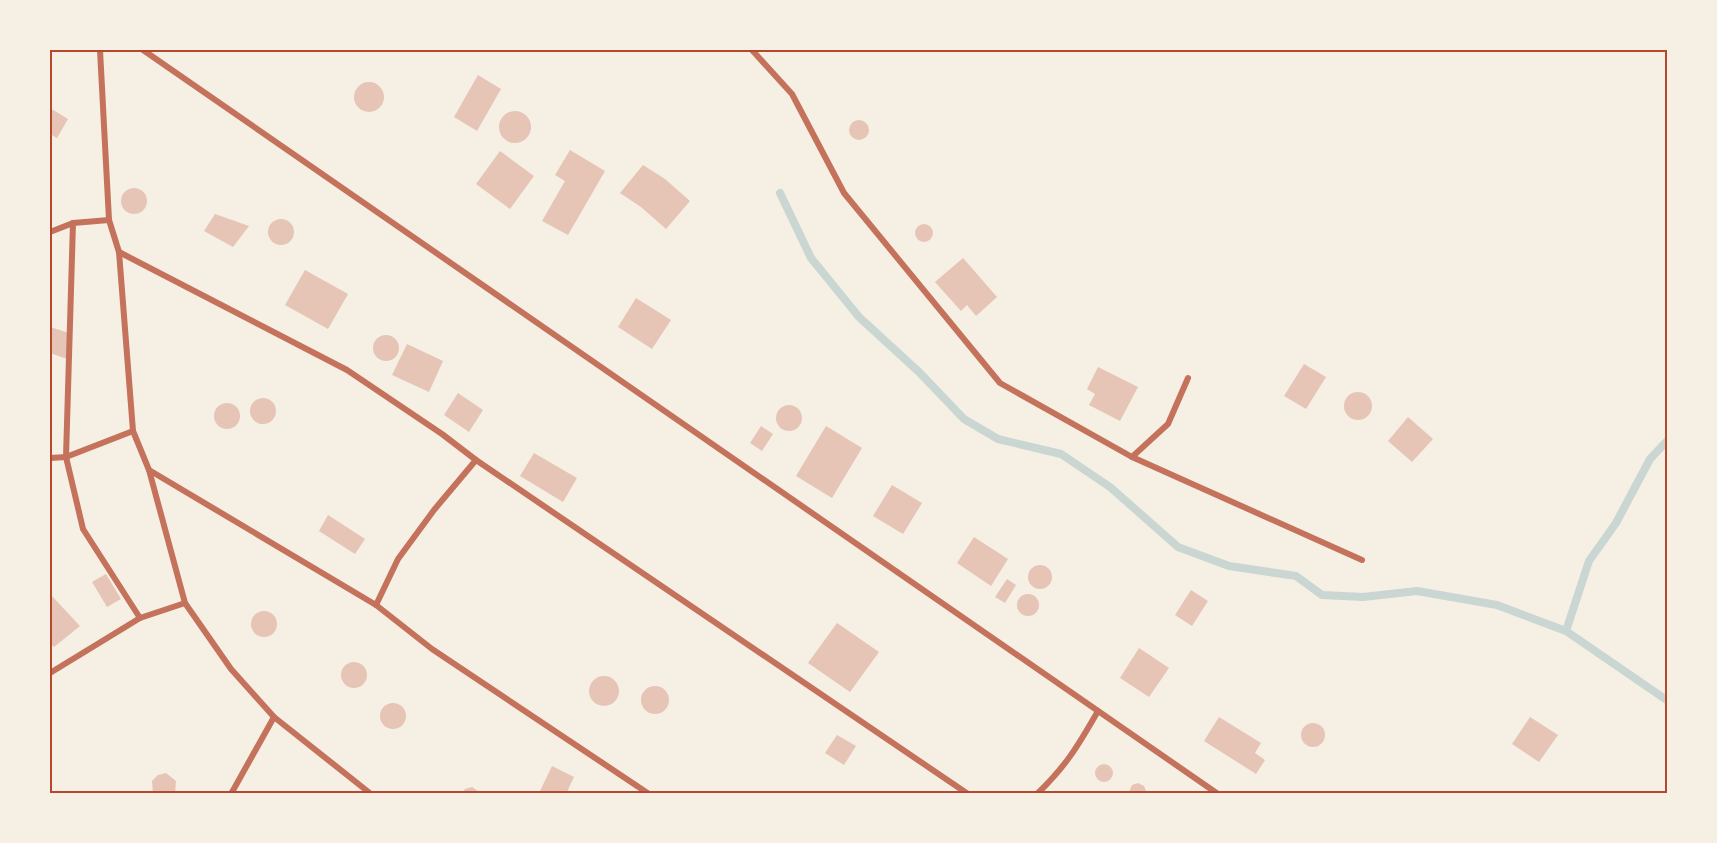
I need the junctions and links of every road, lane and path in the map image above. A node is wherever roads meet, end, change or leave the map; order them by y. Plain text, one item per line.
1 (100, 50) edge
2 (143, 50) edge
3 (752, 50) edge
4 (109, 220) junction
5 (73, 223) junction
6 (50, 232) edge
7 (119, 252) junction
8 (1188, 378) dead end
9 (134, 431) junction
10 (66, 457) junction
11 (50, 458) edge
12 (1132, 458) junction
13 (476, 460) junction
14 (149, 470) junction
15 (1362, 560) dead end
16 (185, 603) junction
17 (376, 605) junction
18 (140, 618) junction
19 (50, 673) edge
20 (1098, 711) junction
21 (274, 717) junction
22 (231, 794) edge
23 (371, 794) edge
24 (649, 794) edge
25 (968, 794) edge
26 (1037, 794) edge
27 (1218, 794) edge

1 - 4 street
2 - 20 street
3 - 12 street
4 - 5 street
4 - 7 street
5 - 6 street
5 - 10 street
7 - 9 street
7 - 13 street
8 - 12 street
9 - 10 street
9 - 14 street
10 - 11 street
10 - 18 street
12 - 15 street
13 - 17 street
13 - 25 street
14 - 16 street
14 - 17 street
16 - 18 street
16 - 21 street
17 - 24 street
18 - 19 street
20 - 26 street
20 - 27 street
21 - 22 street
21 - 23 street

